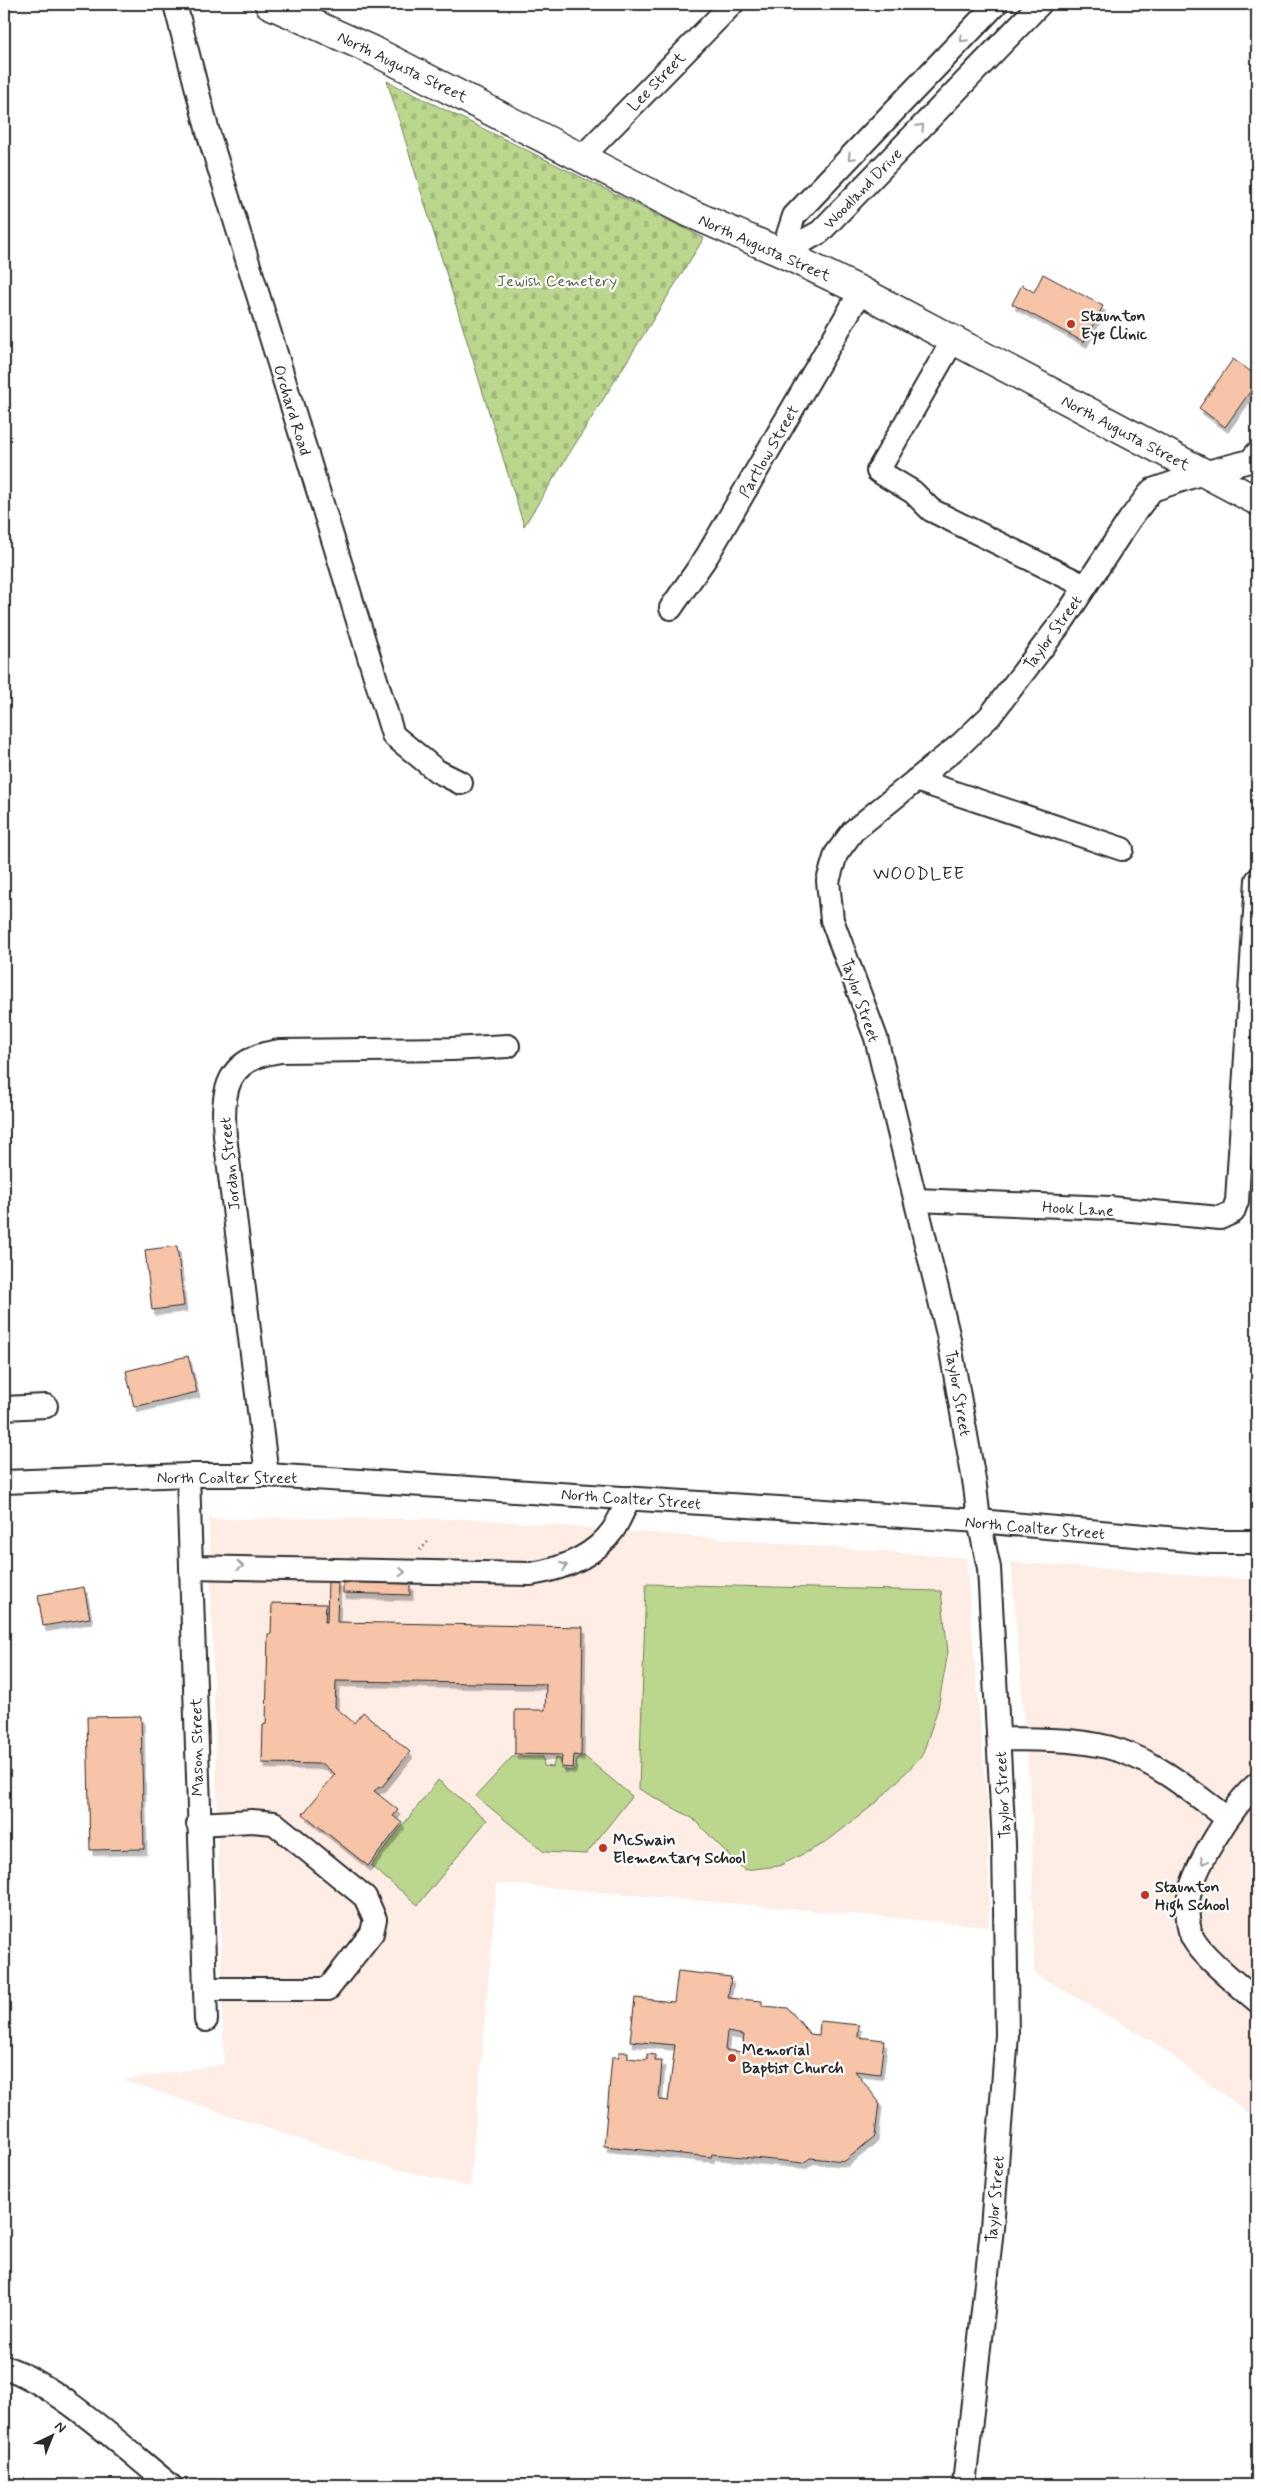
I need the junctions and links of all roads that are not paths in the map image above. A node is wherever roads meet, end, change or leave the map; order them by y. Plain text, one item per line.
1 (174, 4) edge
2 (269, 4) edge
3 (732, 4) edge
4 (996, 4) edge
5 (1040, 4) edge
6 (581, 158) junction
7 (782, 253) junction
8 (861, 291) junction
9 (953, 340) junction
10 (1257, 453) edge
11 (1203, 473) junction
12 (1257, 501) edge
13 (1085, 586) junction
14 (671, 608) dead end
15 (916, 780) junction
16 (461, 782) dead end
17 (1122, 850) dead end
18 (1257, 880) edge
19 (508, 1046) dead end
20 (916, 1200) junction
21 (46, 1406) dead end
22 (4, 1408) edge
23 (188, 1475) junction
24 (267, 1475) junction
25 (4, 1482) edge
26 (629, 1498) junction
27 (979, 1521) junction
28 (1257, 1542) edge
29 (191, 1566) junction
30 (1000, 1739) junction
31 (1257, 1784) edge
32 (1227, 1818) junction
33 (198, 1824) junction
34 (205, 1989) junction
35 (1257, 2001) edge
36 (206, 2020) dead end
37 (4, 2367) edge
38 (170, 2485) edge
39 (964, 2485) edge

1 - 16 street, Orchard Road
2 - 6 main road, North Augusta Street
3 - 6 street, Lee Street
4 -> 7 street, Woodland Drive
7 -> 5 street, Woodland Drive
6 - 7 main road, North Augusta Street
7 - 8 main road, North Augusta Street
8 - 9 main road, North Augusta Street
8 - 14 street, Partlow Street
9 - 11 main road, North Augusta Street
9 - 13 street
10 - 11 street, Taylor Street
11 - 12 main road, North Augusta Street
11 - 13 street, Taylor Street
13 - 15 street, Taylor Street
15 - 17 street
15 - 20 street, Taylor Street
18 - 20 street, Hook Lane
19 - 24 street, Jordan Street
20 - 27 street, Taylor Street
21 - 22 street
23 - 24 street, North Coalter Street
23 - 25 street, North Coalter Street
23 - 29 street, Mason Street
24 - 26 street, North Coalter Street
26 - 27 street, North Coalter Street
29 -> 26 street
27 - 28 street, North Coalter Street
27 - 30 street, Taylor Street
29 - 33 street, Mason Street
30 - 32 street
30 - 39 street, Taylor Street
31 - 32 street
32 -> 35 street
33 - 34 street, Mason Street
33 - 34 street
34 - 36 street, Mason Street
37 - 38 street

